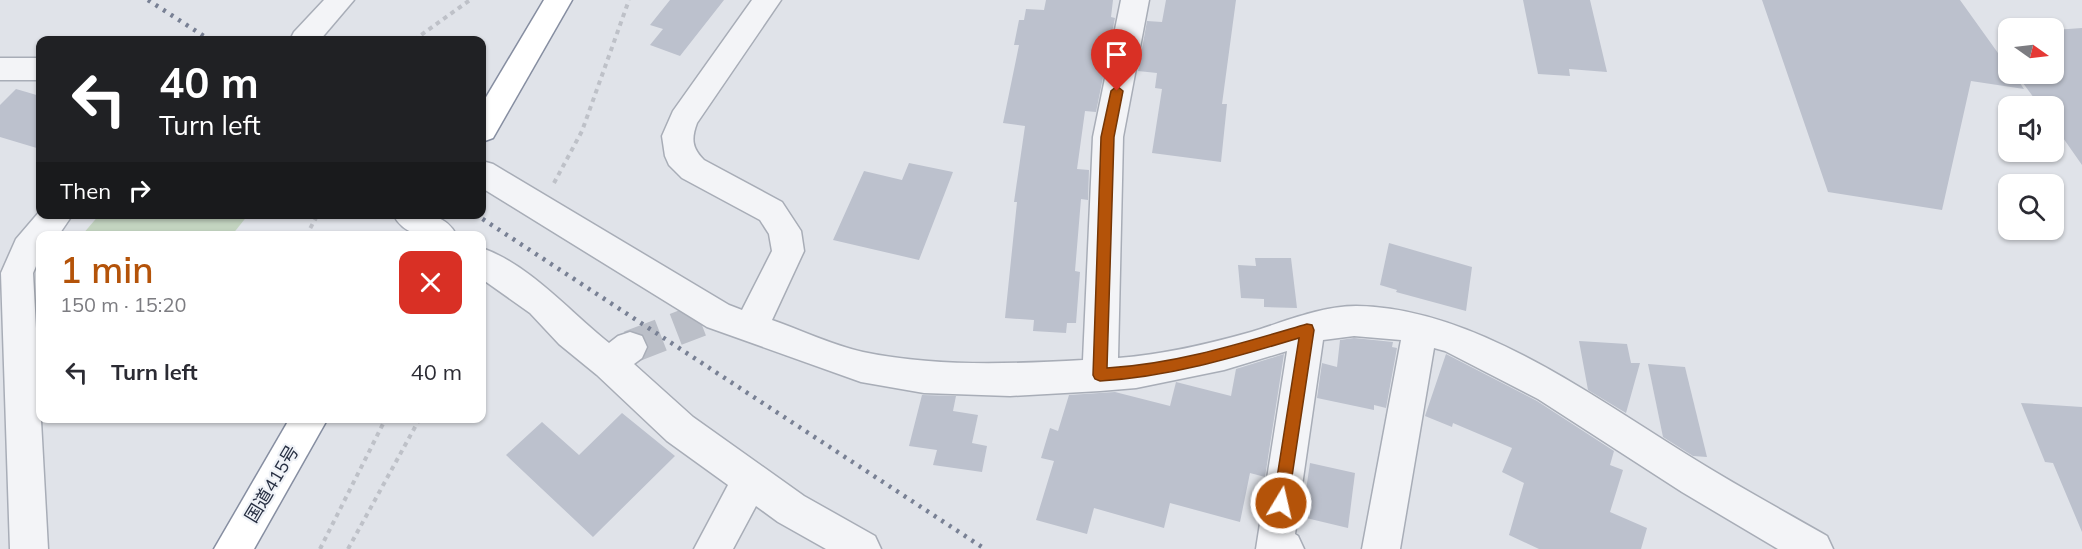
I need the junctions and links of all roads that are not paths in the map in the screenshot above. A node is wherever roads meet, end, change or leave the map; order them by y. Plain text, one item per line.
1 (340, 0) edge
2 (558, 0) edge
3 (766, 0) edge
4 (1135, 0) edge
5 (308, 36) edge
6 (0, 69) edge
7 (36, 69) edge
8 (486, 123) edge
9 (486, 176) edge
10 (53, 219) edge
11 (416, 219) edge
12 (43, 231) edge
13 (434, 231) edge
14 (36, 239) edge
15 (486, 265) edge
16 (751, 327) junction
17 (1420, 329) junction
18 (1307, 330) junction
19 (1100, 375) junction
20 (307, 423) edge
21 (750, 480) junction
22 (29, 549) edge
23 (233, 549) edge
24 (713, 549) edge
25 (861, 549) edge
26 (1285, 549) edge
27 (1381, 549) edge
28 (1814, 549) edge

1 - 5 street
2 - 8 highway
3 - 16 street
4 - 19 street
6 - 7 street
9 - 16 street
10 - 12 street
11 - 13 street
14 - 22 street
15 - 21 street
16 - 19 street
17 - 18 street
17 - 27 street
17 - 28 street
18 - 19 street
18 - 26 street
20 - 23 highway, 国道415号
21 - 24 street
21 - 25 street

